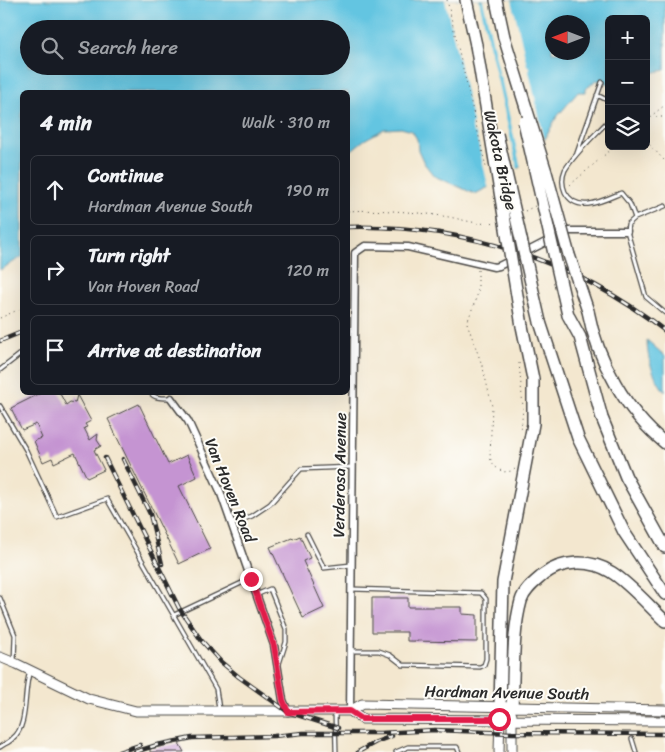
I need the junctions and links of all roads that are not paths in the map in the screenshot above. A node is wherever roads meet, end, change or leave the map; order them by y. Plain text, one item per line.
1 (466, 0) edge
2 (496, 0) edge
3 (504, 37) junction
4 (476, 45) junction
5 (602, 82) dead end
6 (597, 95) junction
7 (605, 99) edge
8 (605, 124) edge
9 (576, 156) junction
10 (665, 206) edge
11 (635, 218) junction
12 (627, 231) junction
13 (665, 313) edge
14 (20, 355) edge
15 (0, 370) edge
16 (152, 395) edge
17 (171, 398) joint
18 (0, 406) edge
19 (665, 443) edge
20 (353, 467) junction
21 (231, 524) junction
22 (307, 534) dead end
23 (665, 547) edge
24 (352, 564) junction
25 (251, 579) junction
26 (351, 589) junction
27 (665, 594) edge
28 (256, 595) junction
29 (0, 598) edge
30 (174, 615) junction
31 (665, 621) edge
32 (350, 651) junction
33 (0, 657) edge
34 (14, 662) junction
35 (278, 667) junction
36 (30, 670) junction
37 (500, 707) junction
38 (512, 707) junction
39 (665, 710) edge
40 (350, 711) junction
41 (219, 712) junction
42 (288, 712) junction
43 (335, 712) junction
44 (499, 719) junction
45 (512, 720) junction
46 (665, 720) edge
47 (632, 739) dead end
48 (0, 747) edge
49 (336, 752) edge
50 (396, 752) edge
51 (459, 752) edge
52 (499, 752) edge
53 (512, 752) edge
54 (636, 752) edge

1 - 4 highway, Wakota Bridge
2 - 3 highway, Wakota Bridge
3 - 19 highway, bridge
3 - 23 highway, Wakota Bridge, bridge
4 - 27 highway, Wakota Bridge, bridge
4 - 37 highway, bridge
5 - 6 lane
6 - 7 lane
6 - 9 lane
8 - 9 lane
9 - 11 lane
10 - 11 lane
11 - 12 lane
12 - 13 lane
12 - 20 street, Verderosa Avenue
14 - 15 lane
16 - 17 lane
17 - 21 street, Van Hoven Road
18 - 30 lane
20 - 21 lane
20 - 24 street, Verderosa Avenue
21 - 25 street, Van Hoven Road
22 - 24 lane
24 - 26 street, Verderosa Avenue
25 - 28 street, Van Hoven Road
25 - 30 lane
26 - 32 street, Verderosa Avenue
26 - 32 lane
28 - 35 street, Van Hoven Road
28 - 35 lane
29 - 34 lane
30 - 41 lane
31 - 38 highway
32 - 40 street, Verderosa Avenue
33 - 34 street, Hardman Avenue South
34 - 36 street, Hardman Avenue South
35 - 42 street, Van Hoven Road
36 - 41 street, Hardman Avenue South
36 - 48 lane
37 - 38 street, Hardman Avenue South
37 - 40 street, Hardman Avenue South
37 - 44 street
38 - 39 street, Hardman Avenue South
38 - 45 street
40 - 43 street, Hardman Avenue South
40 - 44 street, Hardman Avenue South
41 - 42 street, Hardman Avenue South
42 - 43 street, Hardman Avenue South
43 - 49 lane
44 - 45 street, Hardman Avenue South
44 - 52 street
45 - 46 street, Hardman Avenue South
45 - 53 street
47 - 54 lane
50 - 51 lane

